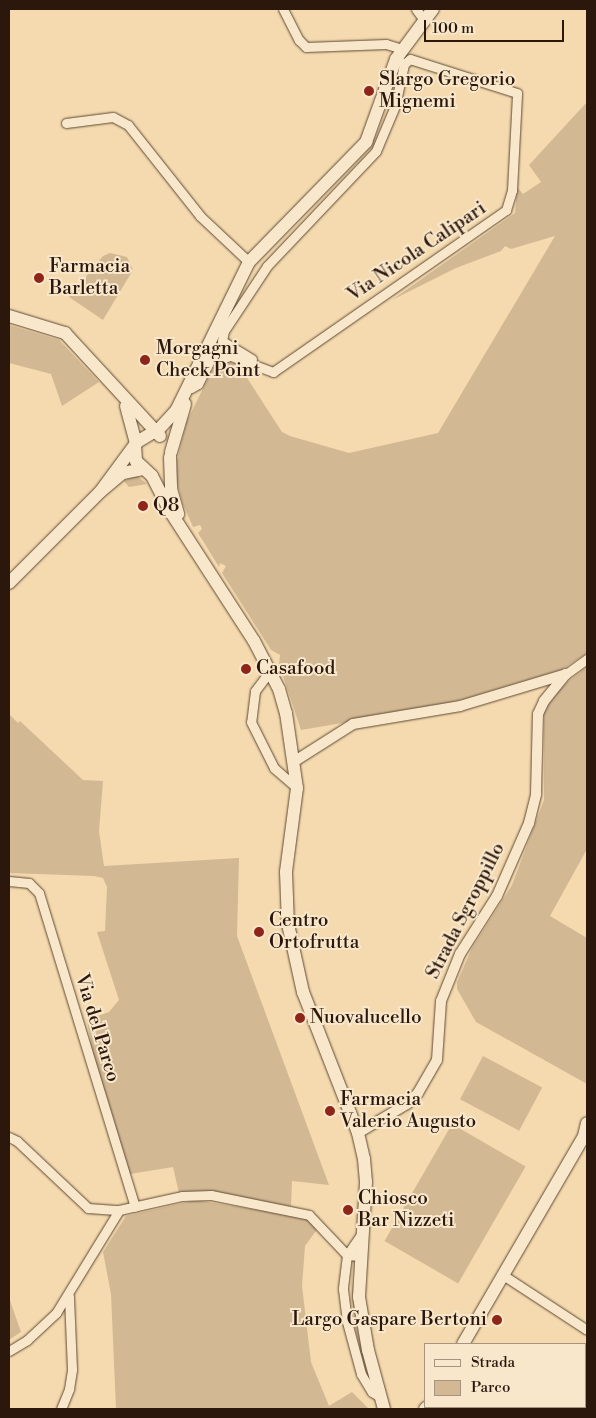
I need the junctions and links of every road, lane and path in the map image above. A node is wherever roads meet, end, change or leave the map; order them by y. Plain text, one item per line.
1 (284, 9) edge
2 (416, 9) edge
3 (433, 9) edge
4 (424, 20) junction
5 (400, 57) junction
6 (66, 124) dead end
7 (250, 262) junction
8 (9, 316) edge
9 (220, 329) junction
10 (207, 347) junction
11 (237, 357) junction
12 (256, 363) junction
13 (194, 372) junction
14 (191, 388) junction
15 (120, 395) junction
16 (176, 411) junction
17 (140, 417) junction
18 (155, 434) junction
19 (135, 445) junction
20 (171, 454) junction
21 (144, 470) junction
22 (100, 492) junction
23 (180, 524) junction
24 (9, 583) edge
25 (587, 659) edge
26 (270, 671) junction
27 (566, 674) junction
28 (295, 761) junction
29 (297, 788) junction
30 (9, 881) edge
31 (586, 1131) edge
32 (358, 1133) junction
33 (9, 1137) edge
34 (135, 1207) junction
35 (119, 1210) junction
36 (353, 1256) junction
37 (503, 1274) junction
38 (68, 1296) junction
39 (587, 1330) edge
40 (464, 1343) edge
41 (9, 1351) edge
42 (372, 1367) junction
43 (379, 1396) junction
44 (61, 1409) edge
45 (384, 1409) edge
46 (393, 1409) edge

1 - 5 street
2 - 4 street
3 - 4 main road
4 - 5 main road
5 - 7 main road
5 - 9 street
5 - 12 street, Via Nicola Calipari
6 - 7 street
7 - 9 main road
8 - 15 main road
9 - 10 main road
9 - 12 street
10 - 11 street, Via Nicola Calipari
10 - 13 main road
11 - 12 street, Via Nicola Calipari
11 - 14 street
13 - 14 main road
13 - 16 main road
14 - 20 main road
15 - 17 main road
15 - 19 main road
16 - 17 main road
16 - 18 main road
17 - 18 main road
18 - 19 main road
18 - 20 main road
19 - 21 main road
19 - 22 main road
20 - 21 main road
20 - 23 main road
21 - 22 main road
21 - 23 main road
22 - 24 main road
23 - 26 main road
25 - 27 street, Strada Sgroppillo
26 - 28 main road
26 - 29 street
27 - 28 street
27 - 32 street, Strada Sgroppillo
28 - 29 main road
29 - 32 main road
30 - 34 street, Via del Parco
31 - 37 main road
32 - 36 main road
33 - 35 street
34 - 35 street
34 - 36 street
35 - 38 street
36 - 42 main road
36 - 43 street
37 - 39 street
37 - 40 main road
38 - 41 street
38 - 44 street
42 - 43 main road
42 - 46 main road
43 - 45 main road

